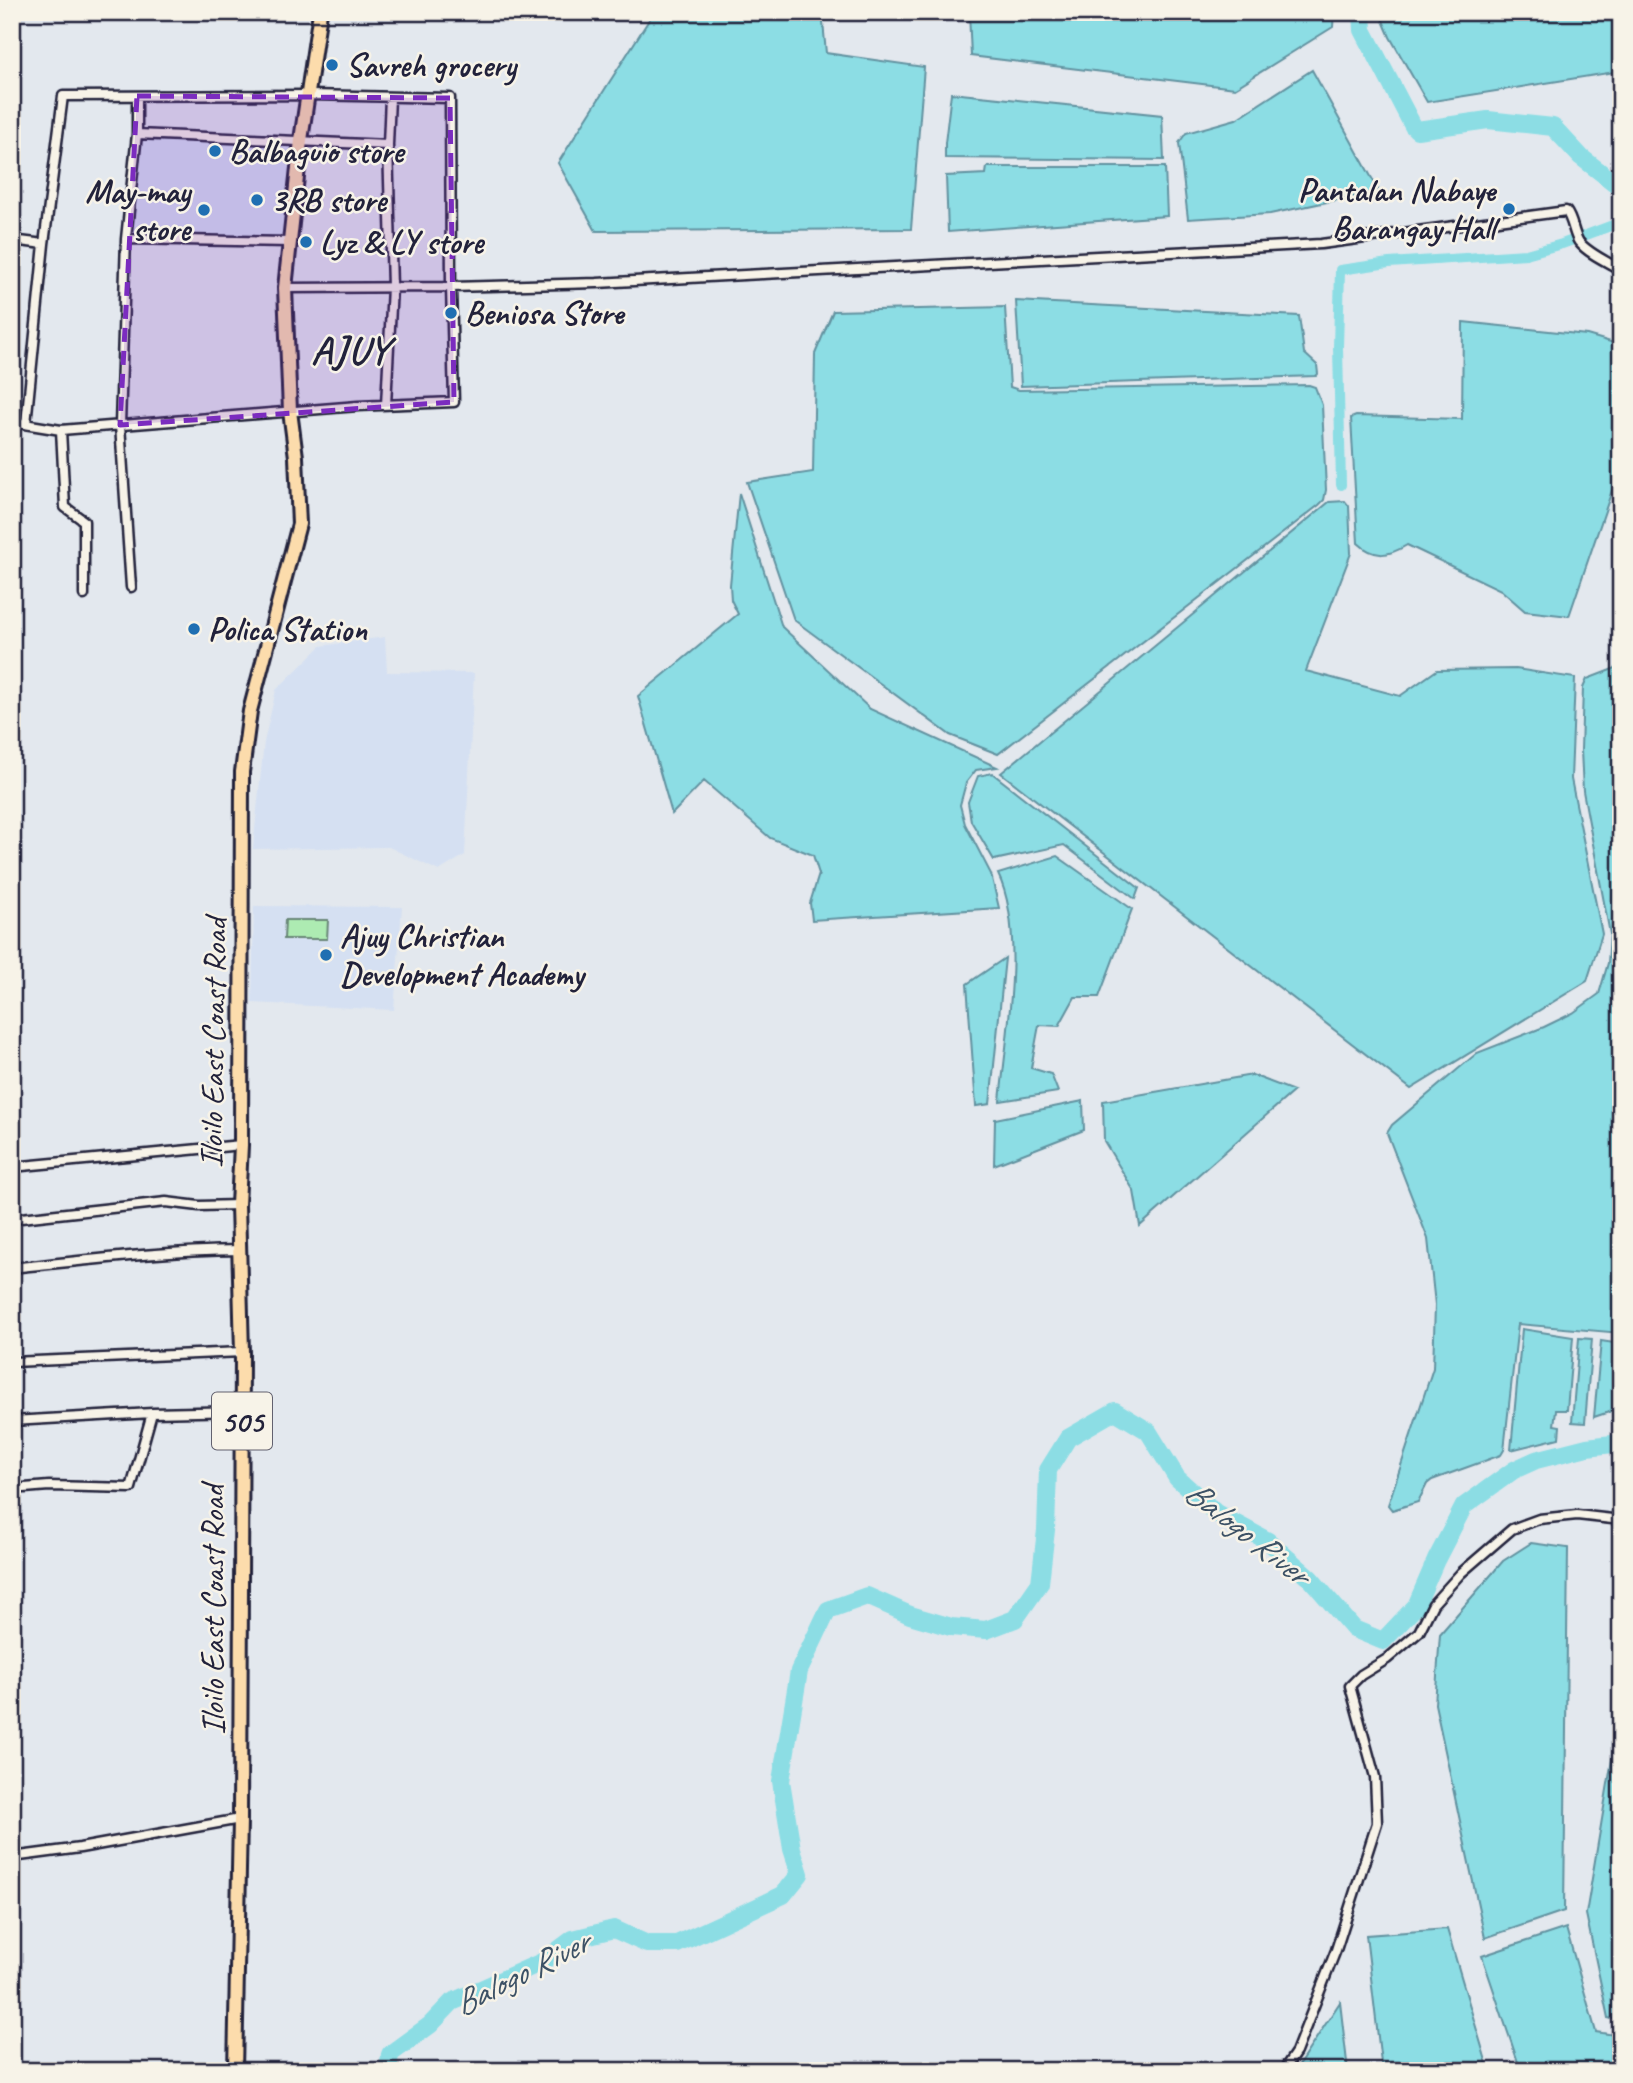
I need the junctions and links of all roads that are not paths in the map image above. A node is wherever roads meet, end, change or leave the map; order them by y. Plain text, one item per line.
1 (320, 12) edge
2 (309, 95) junction
3 (136, 96) junction
4 (390, 97) junction
5 (137, 134) junction
6 (301, 140) junction
7 (388, 145) junction
8 (126, 239) junction
9 (12, 240) edge
10 (290, 242) junction
11 (44, 244) junction
12 (1621, 270) edge
13 (392, 287) junction
14 (451, 287) junction
15 (285, 288) junction
16 (386, 405) junction
17 (290, 411) junction
18 (12, 422) edge
19 (26, 424) junction
20 (120, 425) junction
21 (61, 430) junction
22 (131, 587) dead end
23 (84, 595) dead end
24 (241, 1145) junction
25 (12, 1167) edge
26 (239, 1205) junction
27 (12, 1219) edge
28 (241, 1250) junction
29 (12, 1268) edge
30 (243, 1352) junction
31 (12, 1362) edge
32 (242, 1411) junction
33 (152, 1413) junction
34 (12, 1421) edge
35 (12, 1489) edge
36 (1621, 1520) edge
37 (240, 1819) junction
38 (12, 1857) edge
39 (235, 2071) edge
40 (1283, 2071) edge

1 - 2 main road, 505
2 - 3 street
2 - 4 street
2 - 6 main road, 505
3 - 5 street
3 - 11 street
4 - 7 street
4 - 14 street
5 - 6 street
5 - 8 street
6 - 7 street
6 - 10 main road, 505
7 - 13 street
8 - 10 street
8 - 20 street
9 - 11 street
10 - 15 main road, 505
11 - 19 street
12 - 14 street
13 - 14 street
13 - 15 street
13 - 16 street
14 - 16 street
15 - 17 main road, 505
16 - 17 street
17 - 20 street
17 - 24 main road, Iloilo East Coast Road / 505
18 - 19 street
19 - 21 street
20 - 21 street
20 - 22 street
21 - 23 street
24 - 25 street
24 - 26 main road, Iloilo East Coast Road / 505
26 - 27 street
26 - 28 main road, Iloilo East Coast Road / 505
28 - 29 street
28 - 30 main road, Iloilo East Coast Road / 505
30 - 31 street
30 - 32 main road, Iloilo East Coast Road / 505
32 - 33 street
32 - 37 main road, Iloilo East Coast Road / 505
33 - 34 street
33 - 35 street
36 - 40 street
37 - 38 street
37 - 39 main road, Iloilo East Coast Road / 505

